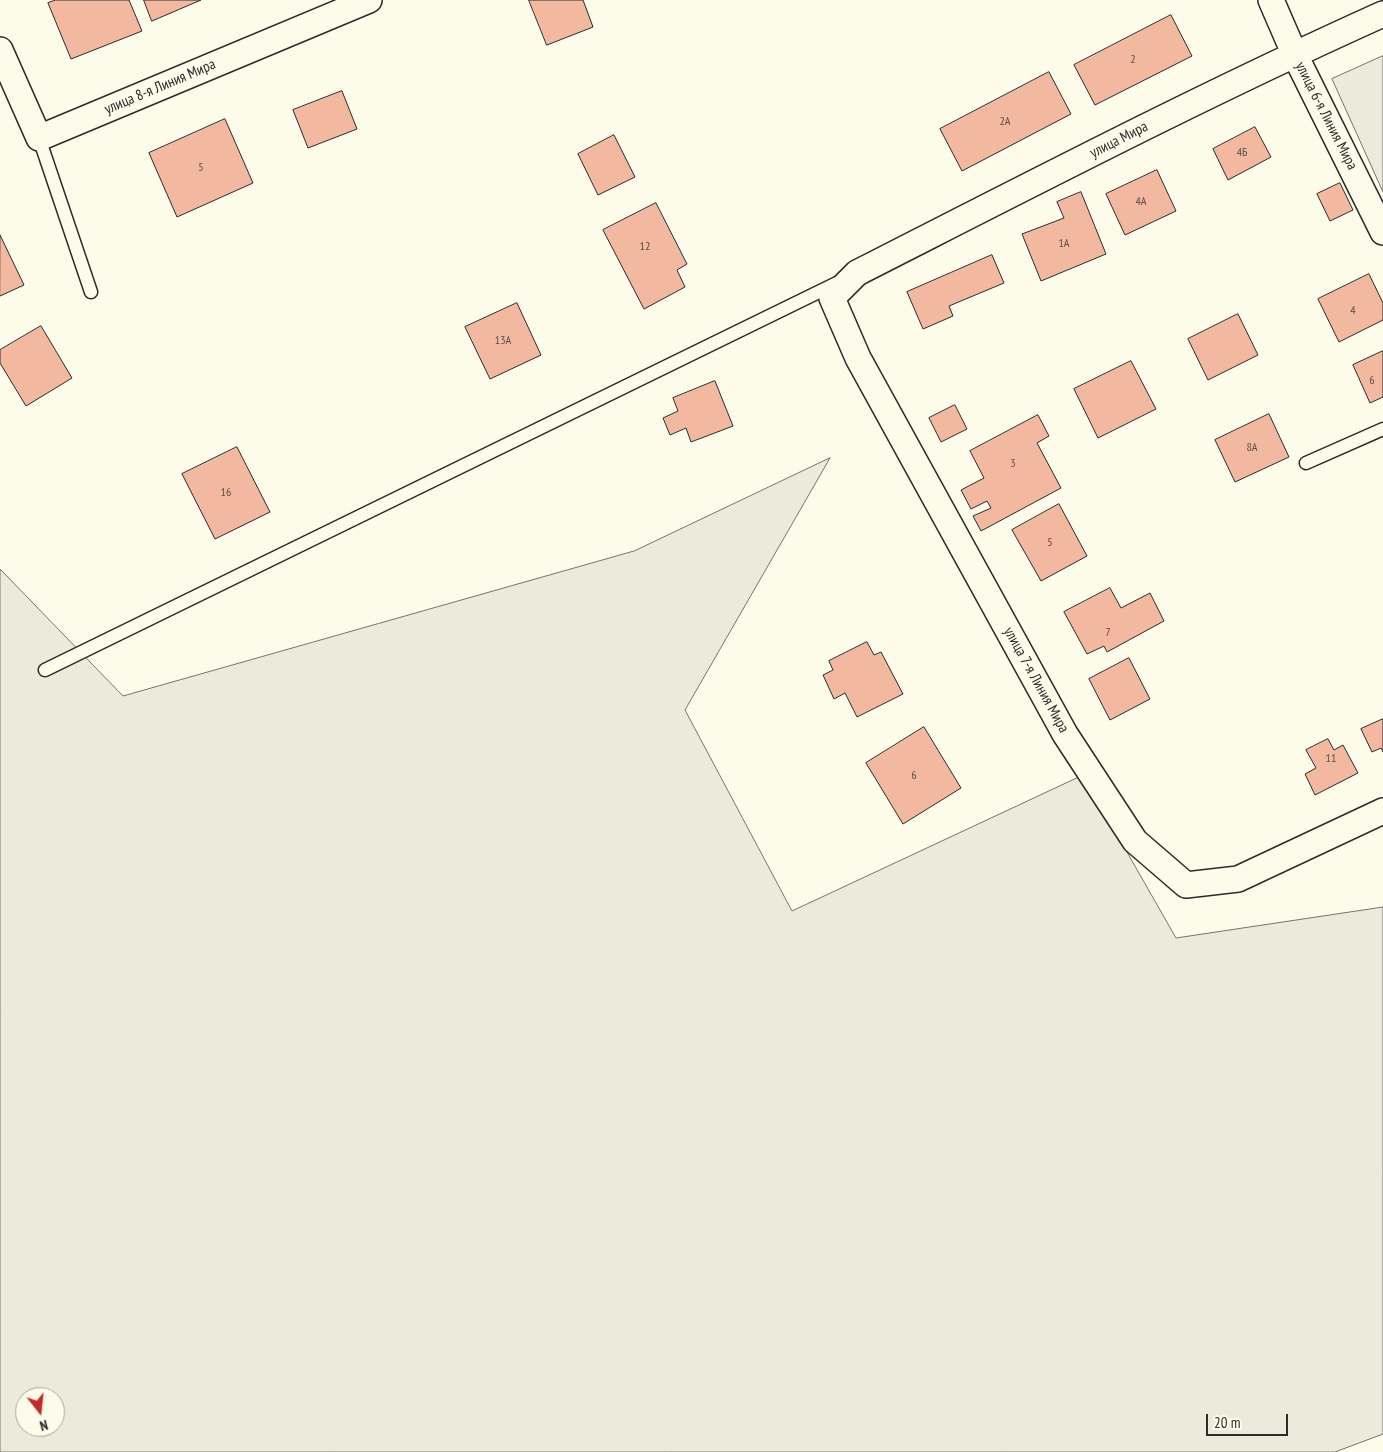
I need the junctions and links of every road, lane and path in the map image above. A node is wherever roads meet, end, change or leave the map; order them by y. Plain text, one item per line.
1 (369, 0) edge
2 (1271, 0) edge
3 (1383, 14) edge
4 (0, 50) edge
5 (1294, 54) junction
6 (40, 138) junction
7 (1383, 232) edge
8 (858, 273) junction
9 (91, 292) dead end
10 (1383, 429) edge
11 (1306, 463) dead end
12 (45, 670) dead end
13 (1383, 811) edge

1 - 6 street, улица 8-я Линия Мира
2 - 5 street, улица 6-я Линия Мира
3 - 5 street, улица Мира
4 - 6 street
5 - 7 street, улица 6-я Линия Мира
5 - 8 street, улица Мира
6 - 9 lane
8 - 12 lane
8 - 13 street, улица 7-я Линия Мира
10 - 11 lane

